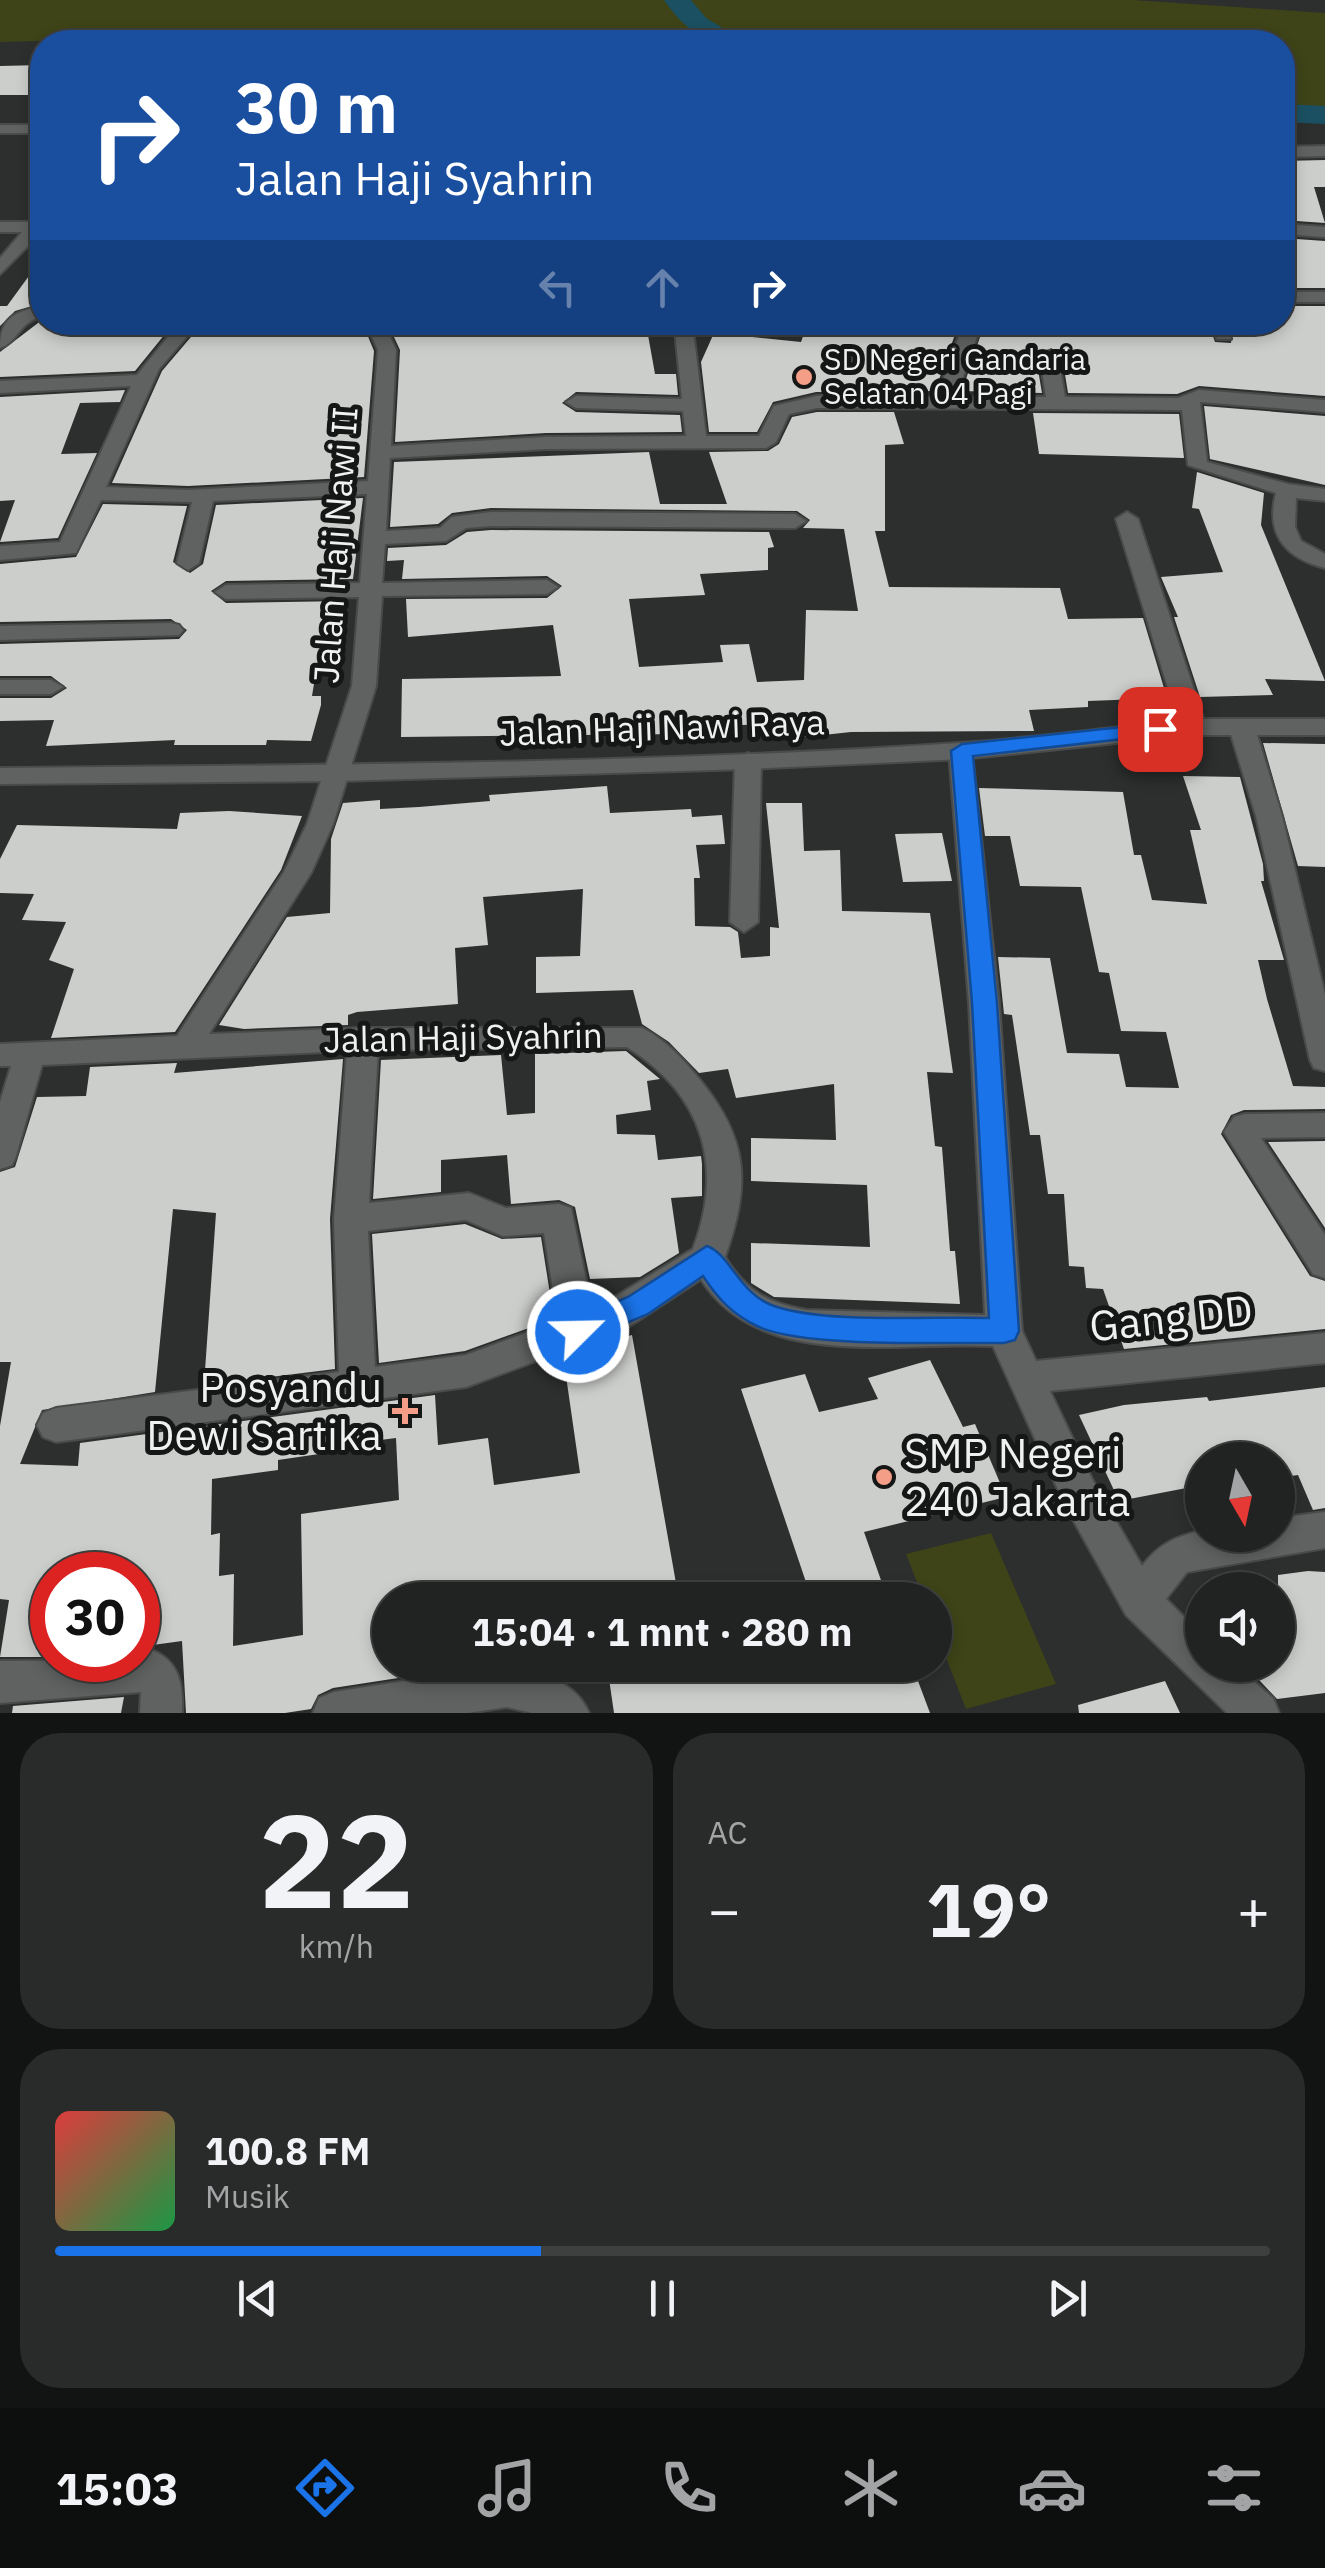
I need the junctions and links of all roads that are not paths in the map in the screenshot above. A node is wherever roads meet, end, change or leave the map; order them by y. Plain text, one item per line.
1 (30, 129) edge
2 (0, 130) edge
3 (1295, 152) edge
4 (1325, 152) edge
5 (0, 227) edge
6 (30, 227) edge
7 (1295, 230) edge
8 (1325, 232) edge
9 (30, 237) edge
10 (0, 269) edge
11 (1295, 296) edge
12 (1321, 297) edge
13 (30, 314) edge
14 (1325, 318) edge
15 (180, 335) edge
16 (380, 335) edge
17 (684, 335) edge
18 (969, 335) edge
19 (0, 342) edge
20 (1049, 357) dead end
21 (144, 380) junction
22 (0, 387) edge
23 (946, 400) junction
24 (1056, 401) junction
25 (576, 402) dead end
26 (1191, 404) junction
27 (690, 405) junction
28 (1325, 406) edge
29 (696, 442) junction
30 (378, 453) junction
31 (375, 487) junction
32 (1287, 490) junction
33 (92, 493) junction
34 (1325, 495) edge
35 (204, 496) junction
36 (1127, 519) dead end
37 (795, 521) dead end
38 (371, 538) junction
39 (0, 553) edge
40 (1325, 561) edge
41 (188, 563) dead end
42 (547, 587) dead end
43 (370, 590) junction
44 (226, 592) dead end
45 (171, 630) dead end
46 (0, 633) edge
47 (0, 686) edge
48 (51, 686) dead end
49 (1193, 727) junction
50 (1325, 727) edge
51 (1242, 728) junction
52 (962, 751) junction
53 (748, 761) junction
54 (338, 773) junction
55 (0, 776) edge
56 (744, 922) dead end
57 (363, 1039) junction
58 (188, 1045) junction
59 (15, 1054) edge
60 (1325, 1060) edge
61 (1325, 1125) edge
62 (0, 1156) edge
63 (351, 1219) junction
64 (707, 1258) junction
65 (1325, 1264) edge
66 (1004, 1331) junction
67 (578, 1332) junction
68 (1325, 1348) edge
69 (1026, 1378) junction
70 (358, 1387) junction
71 (56, 1424) dead end
72 (1325, 1530) edge
73 (1140, 1601) junction
74 (1185, 1646) edge
75 (0, 1682) edge
76 (1223, 1682) edge
77 (400, 1707) edge
78 (161, 1713) edge
79 (334, 1713) edge
80 (568, 1713) edge
81 (1258, 1713) edge

1 - 2 street
3 - 4 street
5 - 6 street
7 - 8 street
9 - 10 street
11 - 12 street
12 - 14 street
13 - 19 street
15 - 21 street
16 - 30 street, Jalan Haji Nawi II
17 - 27 street
18 - 23 street
20 - 24 street
21 - 22 street
21 - 33 street
23 - 24 street
23 - 29 street
24 - 26 street
25 - 27 street
26 - 28 street
26 - 32 street
27 - 29 street
29 - 30 street
30 - 31 street, Jalan Haji Nawi II
31 - 35 street
31 - 38 street, Jalan Haji Nawi II
32 - 34 street
32 - 40 street
33 - 35 street
33 - 39 street
35 - 41 street
36 - 49 street
37 - 38 street
38 - 43 street, Jalan Haji Nawi II
42 - 43 street
43 - 44 street
43 - 54 street, Jalan Haji Nawi II
45 - 46 street
47 - 48 street
49 - 51 street, Jalan Haji Nawi Raya
49 - 52 street, Jalan Haji Nawi Raya
50 - 51 street, Jalan Haji Nawi Raya
51 - 60 street
52 - 53 street, Jalan Haji Nawi Raya
52 - 66 street
53 - 54 street, Jalan Haji Nawi Raya
53 - 56 street
54 - 55 street, Jalan Haji Nawi Raya
54 - 58 street
57 - 58 street, Jalan Haji Syahrin
57 - 63 street
57 - 64 street, Jalan Haji Syahrin
58 - 59 street, Jalan Haji Syahrin
59 - 62 street
61 - 65 street
63 - 67 street
63 - 70 street
64 - 66 street
64 - 67 street
66 - 69 street
67 - 70 street
68 - 69 street, Gang DD
69 - 73 street
70 - 71 street
72 - 73 street
73 - 74 street
75 - 78 street
76 - 81 street
77 - 79 street
77 - 80 street

